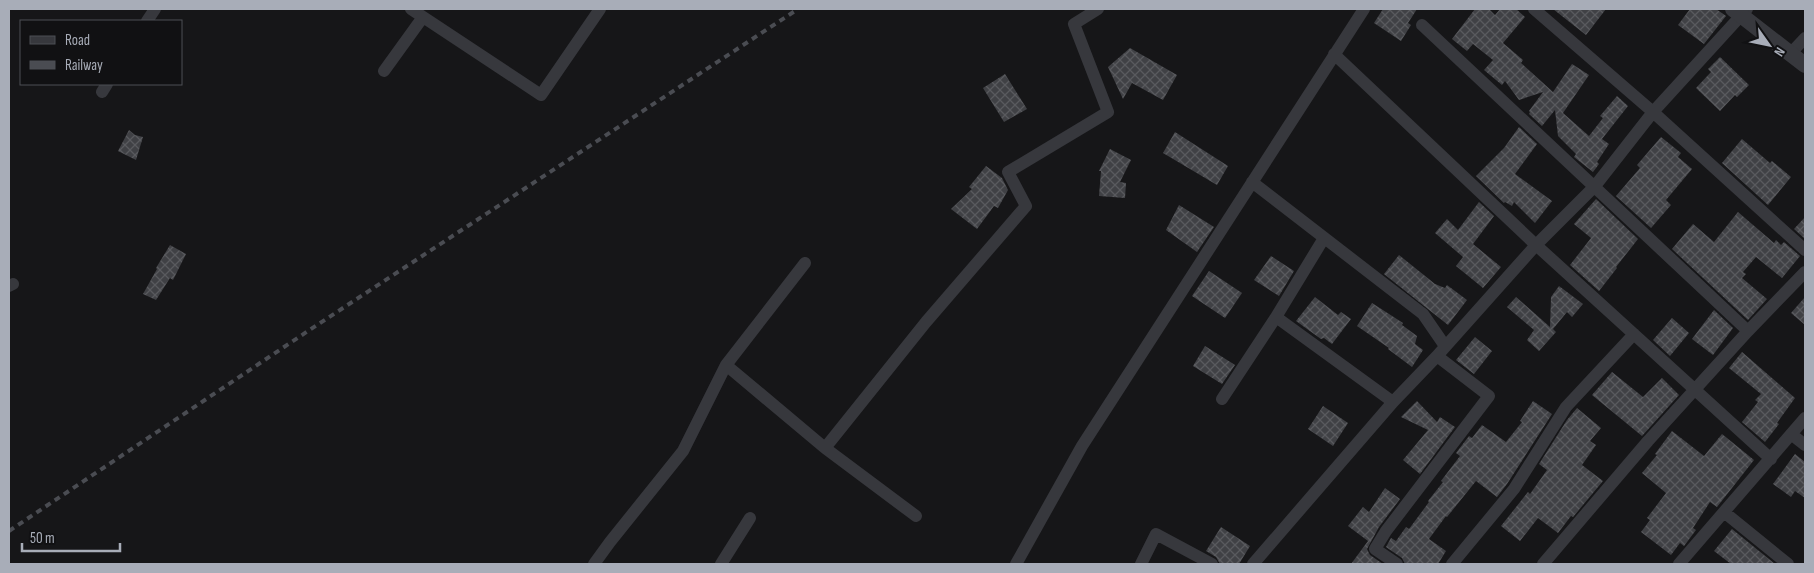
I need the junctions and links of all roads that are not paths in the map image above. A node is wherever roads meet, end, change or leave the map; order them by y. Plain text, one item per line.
1 (155, 9) edge
2 (411, 9) edge
3 (600, 9) edge
4 (1098, 9) edge
5 (1364, 9) edge
6 (1534, 9) edge
7 (1740, 11) edge
8 (423, 17) junction
9 (148, 20) edge
10 (1422, 25) dead end
11 (1805, 38) edge
12 (1791, 53) junction
13 (1334, 54) junction
14 (1805, 66) edge
15 (384, 71) dead end
16 (1654, 112) junction
17 (1252, 182) junction
18 (1595, 186) junction
19 (1324, 238) junction
20 (1536, 245) junction
21 (1805, 250) edge
22 (805, 263) dead end
23 (1805, 272) edge
24 (1276, 317) junction
25 (1748, 331) junction
26 (1634, 334) junction
27 (1441, 352) junction
28 (726, 365) junction
29 (1694, 390) junction
30 (1222, 399) dead end
31 (1393, 402) junction
32 (1805, 418) edge
33 (1791, 434) junction
34 (1805, 445) edge
35 (825, 448) junction
36 (1771, 458) junction
37 (1724, 512) junction
38 (916, 516) dead end
39 (750, 518) dead end
40 (594, 564) edge
41 (721, 564) edge
42 (1016, 564) edge
43 (1141, 564) edge
44 (1212, 564) edge
45 (1253, 564) edge
46 (1397, 564) edge
47 (1452, 564) edge
48 (1543, 564) edge
49 (1679, 564) edge
50 (1788, 564) edge

1 - 9 street
2 - 8 street
3 - 8 street
4 - 35 street
5 - 13 street
6 - 16 street
7 - 12 street
7 - 16 street
8 - 15 street
10 - 18 street
11 - 12 street
12 - 14 street
13 - 17 street
13 - 20 street
16 - 18 street
16 - 21 street
17 - 19 street
17 - 42 street
18 - 20 street
18 - 25 street
19 - 24 street
19 - 27 street
20 - 26 street
20 - 27 street
22 - 28 street
23 - 25 street
24 - 30 street
24 - 31 street
25 - 29 street
26 - 29 street
26 - 47 street
27 - 31 street
27 - 46 street
28 - 35 street
28 - 40 street
29 - 36 street
29 - 48 street
31 - 45 street
32 - 33 street
33 - 34 street
33 - 36 street
35 - 38 street
36 - 37 street
37 - 49 street
37 - 50 street
39 - 41 street
43 - 44 street

